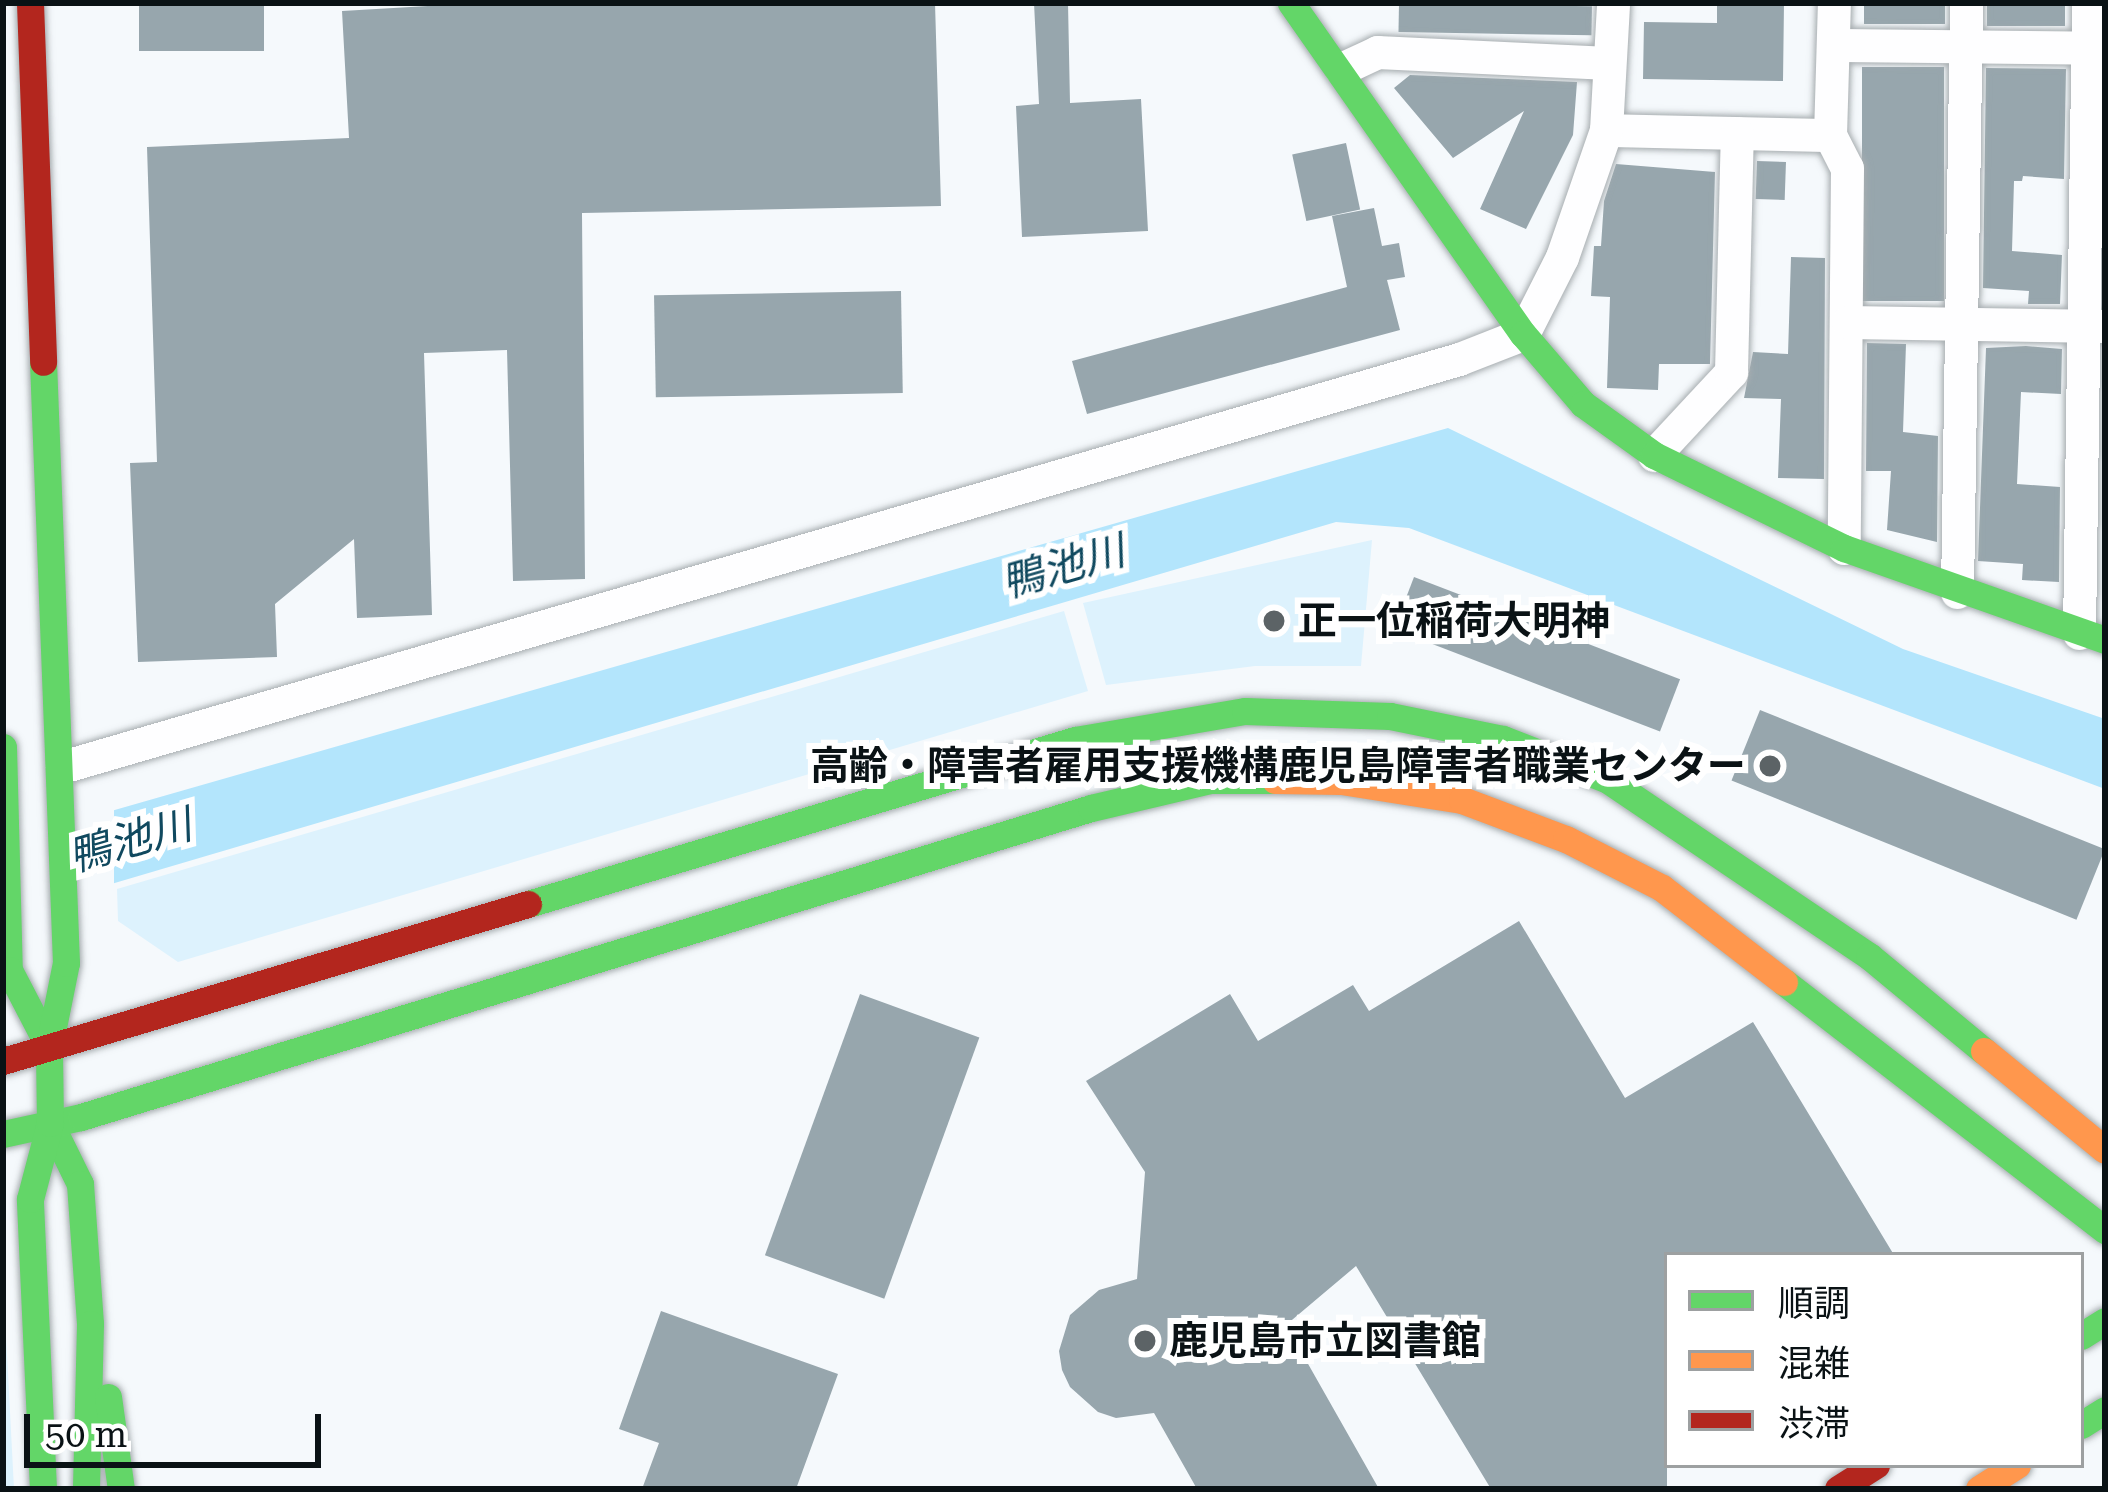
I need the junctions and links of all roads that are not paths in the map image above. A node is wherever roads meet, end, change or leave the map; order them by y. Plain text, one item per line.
1 (30, 3) edge
2 (1292, 3) edge
3 (1613, 3) edge
4 (1834, 3) edge
5 (1966, 3) edge
6 (2088, 3) edge
7 (1833, 45) junction
8 (1965, 46) junction
9 (2096, 48) edge
10 (1609, 64) junction
11 (1341, 69) junction
12 (1606, 130) junction
13 (1737, 133) junction
14 (1830, 135) junction
15 (1848, 322) junction
16 (1961, 323) junction
17 (2094, 326) edge
18 (1523, 334) junction
19 (1654, 454) junction
20 (1844, 548) junction
21 (1957, 592) junction
22 (2092, 636) edge
23 (3, 747) edge
24 (62, 767) junction
25 (49, 1048) junction
26 (3, 1061) edge
27 (50, 1123) junction
28 (3, 1134) edge
29 (2105, 1150) edge
30 (2105, 1230) edge
31 (90, 1324) junction
32 (45, 1447) junction
33 (1871, 1468) edge
34 (2012, 1468) edge
35 (43, 1489) edge
36 (52, 1489) edge
37 (86, 1489) edge
38 (121, 1489) edge
39 (1838, 1489) edge
40 (1979, 1489) edge

1 - 24 main road
2 - 11 main road
3 - 10 street
4 - 7 street
5 - 8 street
6 - 9 street
7 - 8 street
7 - 14 street
8 - 9 street
8 - 16 street
9 - 17 street
10 - 11 street
10 - 12 street
11 - 18 main road
12 - 13 street
12 - 18 street
13 - 14 street
13 - 19 street
14 - 15 street
15 - 16 street
15 - 20 street
16 - 17 street
16 - 21 street
17 - 22 street
18 - 19 main road
18 - 24 street
19 - 20 main road
20 - 21 main road
21 - 22 main road
23 - 25 main road
24 - 25 main road
25 - 26 main road
25 - 27 main road
25 - 29 main road
27 - 28 main road
27 - 30 main road
27 - 31 main road
27 - 32 main road
31 - 37 main road
31 - 38 main road
32 - 35 main road
32 - 36 main road
33 - 39 main road
34 - 40 main road

